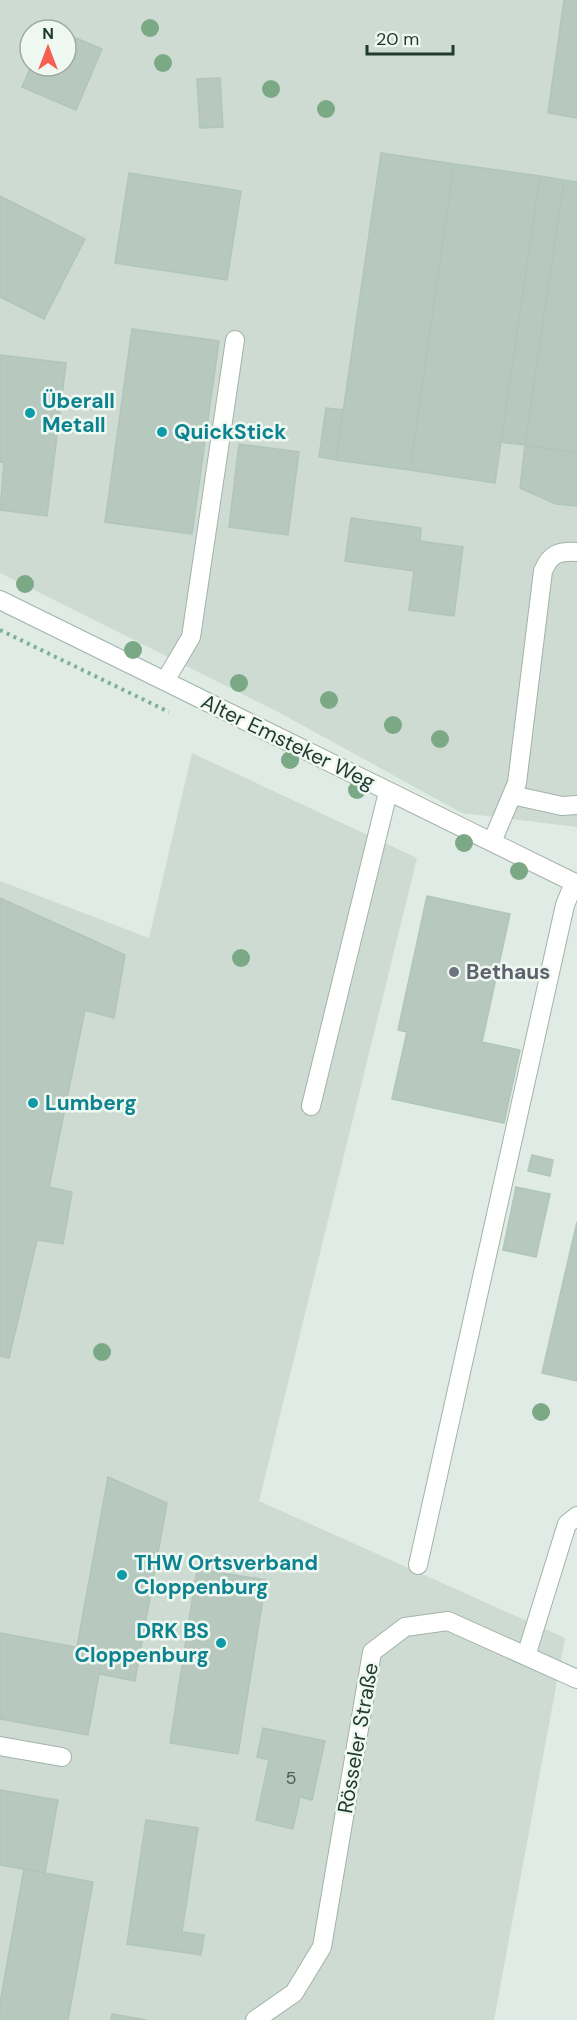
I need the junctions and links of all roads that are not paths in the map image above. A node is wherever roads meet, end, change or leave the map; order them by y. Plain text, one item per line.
1 (235, 340) dead end
2 (577, 552) edge
3 (0, 600) edge
4 (165, 681) junction
5 (388, 792) junction
6 (512, 795) junction
7 (577, 805) edge
8 (492, 842) junction
9 (575, 884) edge
10 (311, 1106) dead end
11 (577, 1516) edge
12 (418, 1565) dead end
13 (526, 1656) junction
14 (577, 1679) edge
15 (0, 1746) edge
16 (62, 1756) dead end
17 (255, 2020) edge

1 - 4 street
2 - 6 street
3 - 4 street, Alter Emsteker Weg
4 - 5 street, Alter Emsteker Weg
5 - 8 street, Alter Emsteker Weg
5 - 10 street
6 - 7 street
6 - 8 street
8 - 9 street, Alter Emsteker Weg
9 - 12 street
11 - 13 street
13 - 14 street, Rösseler Straße
13 - 17 street, Rösseler Straße
15 - 16 street

